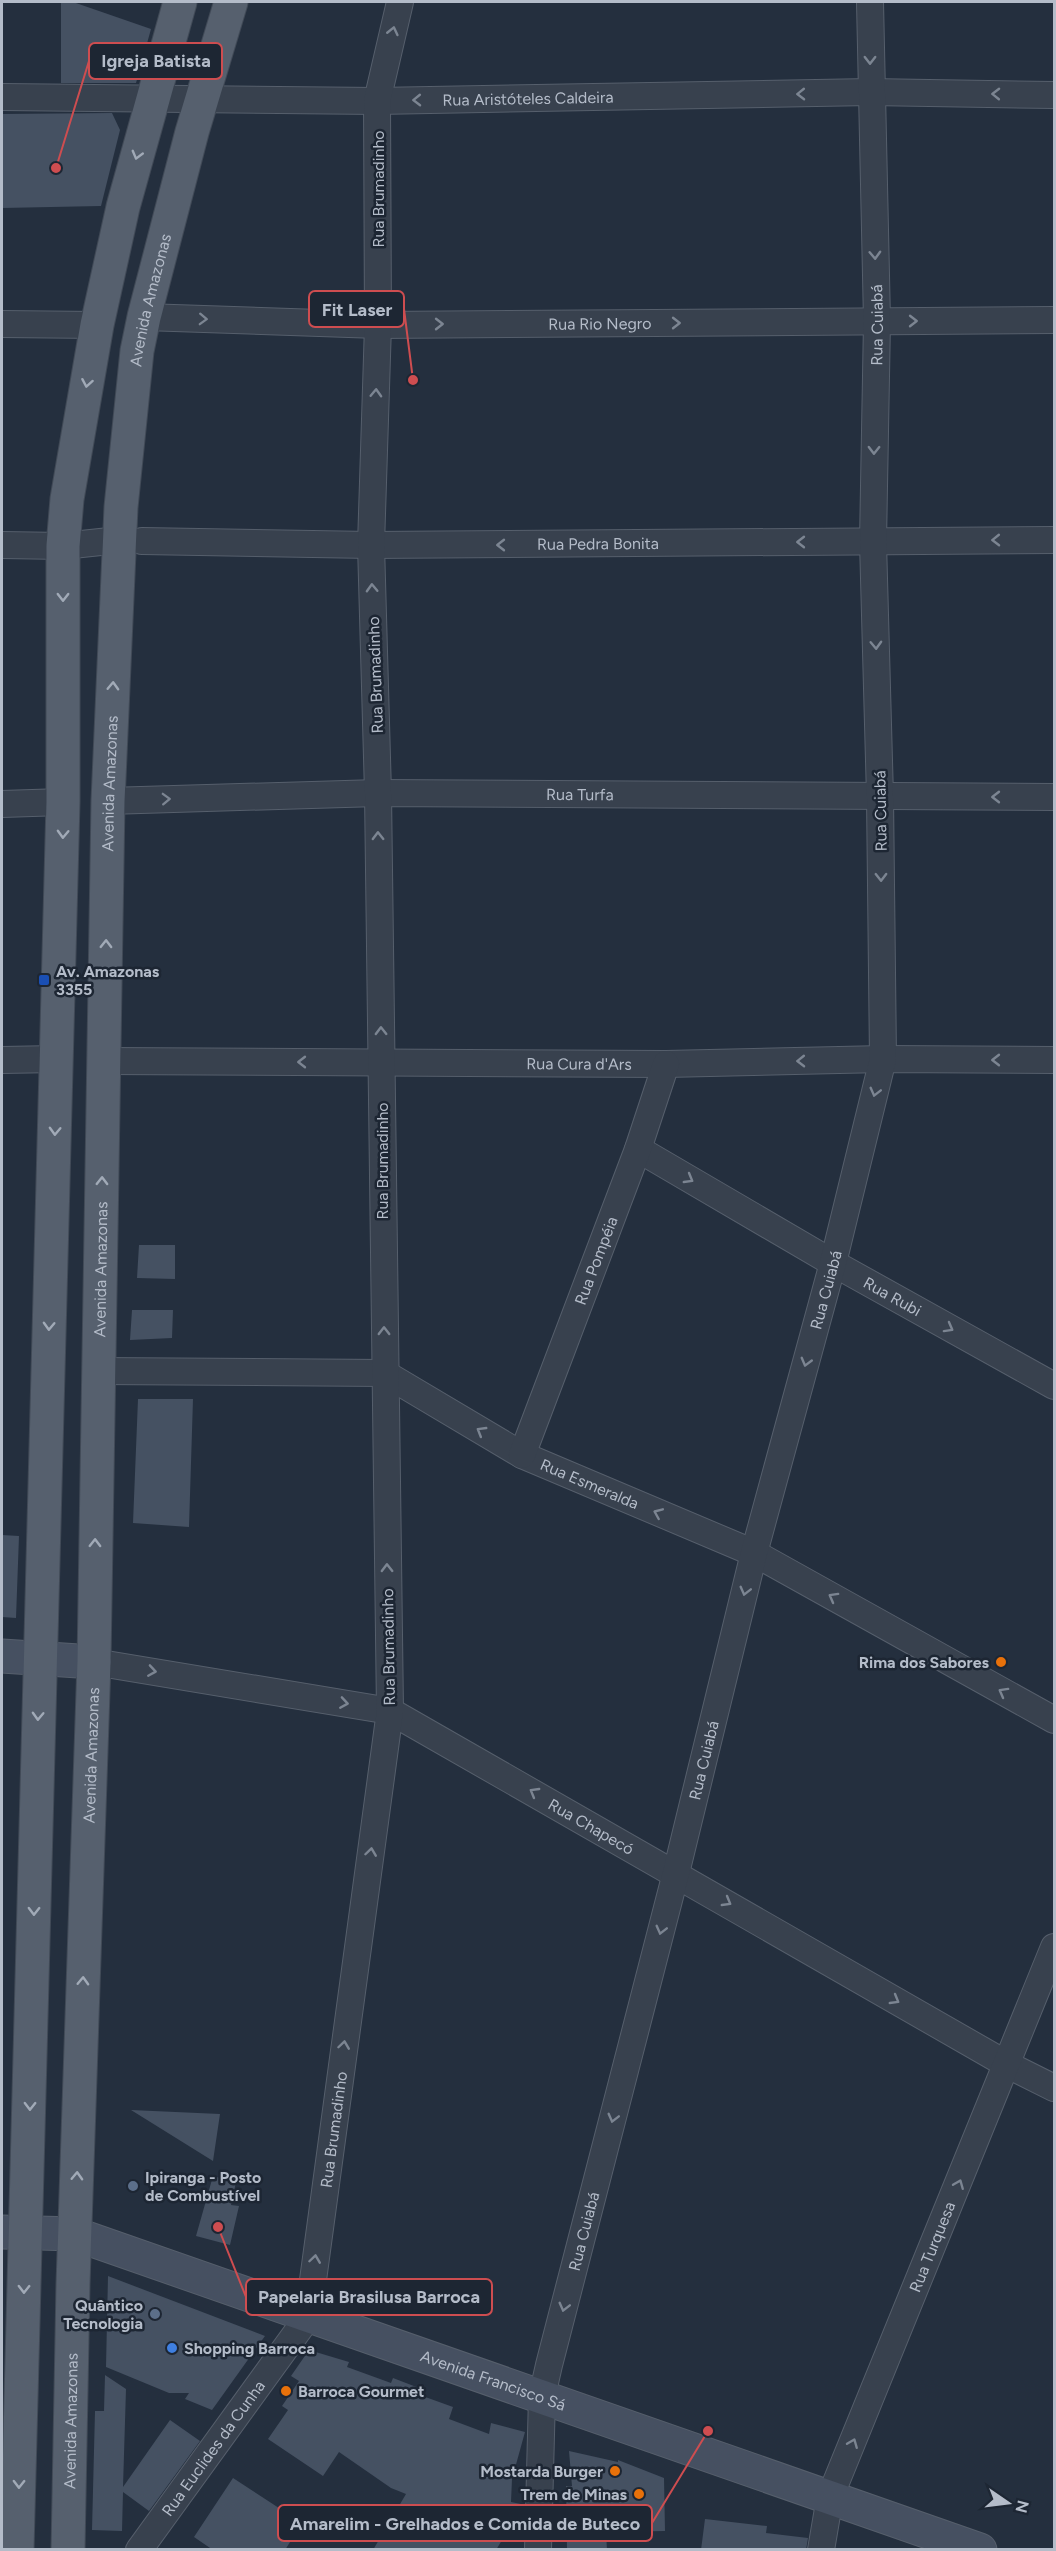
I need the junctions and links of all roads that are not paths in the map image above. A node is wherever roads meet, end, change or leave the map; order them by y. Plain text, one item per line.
1 (180, 2) edge
2 (231, 2) edge
3 (400, 2) edge
4 (870, 2) edge
5 (870, 92) junction
6 (1054, 95) edge
7 (2, 97) edge
8 (152, 98) junction
9 (203, 98) junction
10 (377, 101) junction
11 (144, 317) junction
12 (1054, 320) edge
13 (876, 321) junction
14 (2, 324) edge
15 (97, 325) junction
16 (378, 325) junction
17 (1054, 540) edge
18 (131, 541) junction
19 (873, 542) junction
20 (2, 545) edge
21 (63, 546) junction
22 (371, 546) junction
23 (378, 793) junction
24 (880, 797) junction
25 (1054, 797) edge
26 (108, 801) junction
27 (63, 802) junction
28 (2, 804) edge
29 (56, 1059) junction
30 (883, 1059) junction
31 (2, 1060) edge
32 (1054, 1060) edge
33 (105, 1061) junction
34 (382, 1062) junction
35 (666, 1064) junction
36 (638, 1149) junction
37 (833, 1263) junction
38 (98, 1371) junction
39 (384, 1373) junction
40 (1054, 1386) edge
41 (522, 1455) junction
42 (754, 1553) junction
43 (2, 1656) edge
44 (39, 1658) junction
45 (94, 1662) junction
46 (390, 1711) junction
47 (1054, 1720) edge
48 (676, 1873) junction
49 (1054, 1947) edge
50 (1008, 2065) junction
51 (1054, 2088) edge
52 (14, 2232) edge
53 (75, 2234) junction
54 (308, 2317) junction
55 (542, 2396) junction
56 (830, 2497) junction
57 (17, 2550) edge
58 (68, 2550) edge
59 (139, 2550) edge
60 (538, 2550) edge
61 (820, 2550) edge
62 (980, 2550) edge

1 - 8 main road
2 - 9 main road, Avenida Amazonas
10 -> 3 street, Rua Brumadinho
4 -> 5 street, Rua Cuiabá
6 -> 5 street, Rua Aristóteles Caldeira
5 -> 10 street, Rua Aristóteles Caldeira
5 -> 13 street, Rua Cuiabá
7 - 8 street, Rua Aristóteles Caldeira
8 - 9 street, Rua Aristóteles Caldeira
8 -> 15 main road
9 - 10 street, Rua Aristóteles Caldeira
9 - 11 main road, Avenida Amazonas
10 - 16 street, Rua Brumadinho
11 -> 16 street, Rua Rio Negro
11 - 18 main road, Avenida Amazonas
13 -> 12 street, Rua Rio Negro
16 -> 13 street, Rua Rio Negro
13 -> 19 street, Rua Cuiabá
14 - 15 street
15 -> 21 main road
22 -> 16 street, Rua Brumadinho
17 -> 19 street, Rua Pedra Bonita
18 - 21 street, Rua Pedra Bonita
18 - 22 street, Rua Pedra Bonita
26 -> 18 main road, Avenida Amazonas
19 -> 22 street, Rua Pedra Bonita
19 -> 24 street, Rua Cuiabá
20 - 21 street, Rua Pedra Bonita
21 -> 27 main road
23 -> 22 street, Rua Brumadinho
23 - 24 street, Rua Turfa
26 -> 23 street, Rua Turfa
34 -> 23 street, Rua Brumadinho
25 -> 24 street, Rua Turfa
24 -> 30 street, Rua Cuiabá
33 -> 26 main road, Avenida Amazonas
27 - 28 street
27 -> 29 main road
29 - 31 street
29 -> 44 main road
32 -> 30 street, Rua Cura d'Ars
30 -> 35 street, Rua Cura d'Ars
30 -> 37 street, Rua Cuiabá
34 -> 33 street, Rua Cura d'Ars
38 -> 33 main road, Avenida Amazonas
34 - 35 street, Rua Cura d'Ars
39 -> 34 street, Rua Brumadinho
35 - 36 street, Rua Pompéia
36 -> 37 street, Rua Rubi
36 - 41 street, Rua Pompéia
37 -> 40 street, Rua Rubi
37 -> 42 street, Rua Cuiabá
38 - 39 street
45 -> 38 main road, Avenida Amazonas
41 -> 39 street, Rua Esmeralda
46 -> 39 street, Rua Brumadinho
42 -> 41 street, Rua Esmeralda
47 -> 42 street, Rua Esmeralda
42 -> 48 street, Rua Cuiabá
43 - 44 street
44 - 45 street
44 -> 52 main road
45 -> 46 street, Rua Chapecó
53 -> 45 main road, Avenida Amazonas
48 -> 46 street, Rua Chapecó
54 -> 46 street, Rua Brumadinho
48 -> 50 street, Rua Chapecó
48 -> 55 street, Rua Cuiabá
49 - 50 street, Rua Turquesa
50 - 51 street, Rua Chapecó
56 -> 50 street, Rua Turquesa
52 - 53 street, Avenida Francisco Sá
52 -> 57 main road
53 - 54 street, Avenida Francisco Sá
53 - 58 main road, Avenida Amazonas
54 - 55 street, Avenida Francisco Sá
54 - 59 street, Rua Euclides da Cunha
55 - 56 street, Avenida Francisco Sá
55 - 60 street, Rua Cuiabá
56 - 61 street, Rua Turquesa
56 - 62 street, Avenida Francisco Sá

